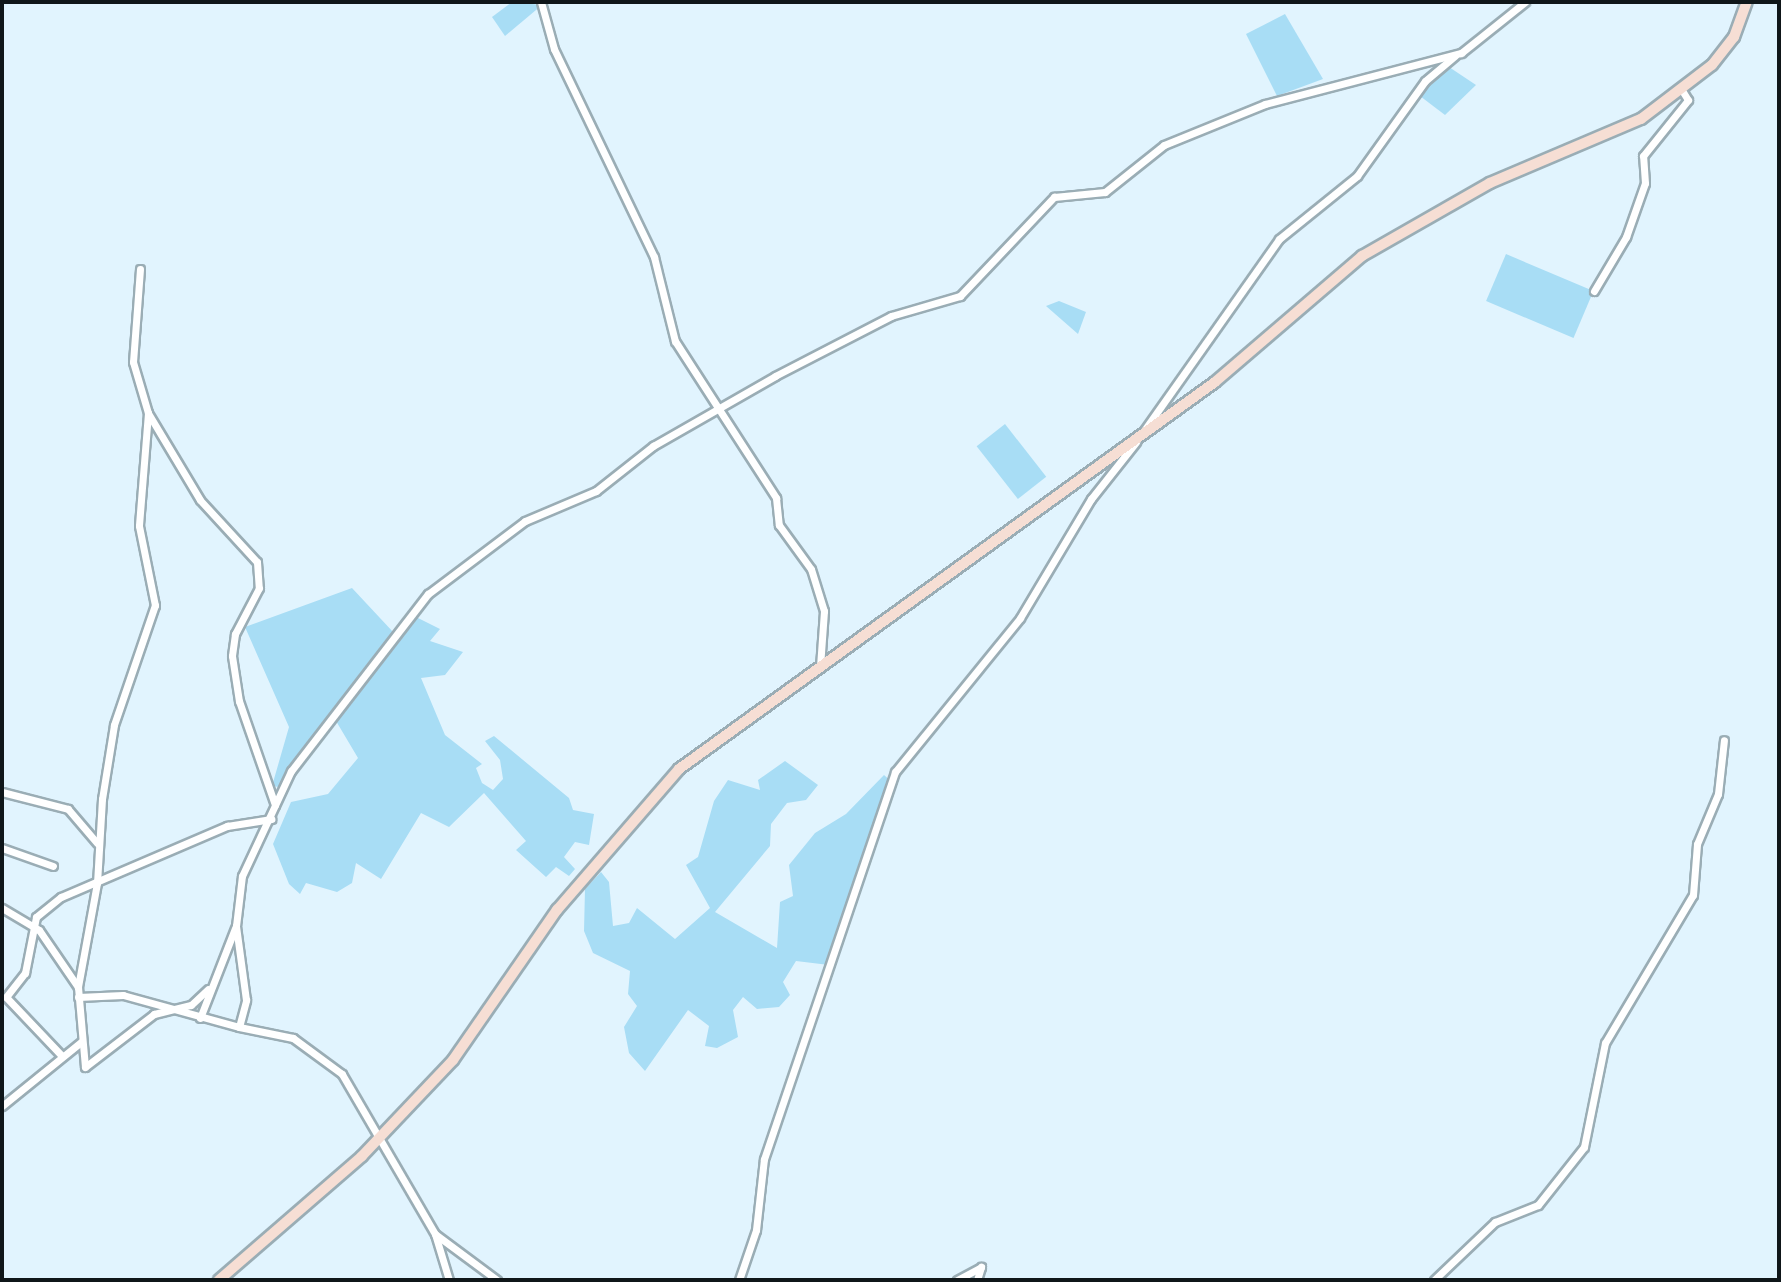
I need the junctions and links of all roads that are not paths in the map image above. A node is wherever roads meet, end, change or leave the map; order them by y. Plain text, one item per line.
1 (541, 2) edge
2 (1525, 2) edge
3 (1747, 2) edge
4 (1461, 53) junction
5 (1681, 89) junction
6 (140, 269) dead end
7 (1594, 291) dead end
8 (148, 413) junction
9 (717, 414) junction
10 (1141, 436) junction
11 (820, 667) junction
12 (1724, 740) dead end
13 (2, 792) edge
14 (275, 806) junction
15 (271, 819) junction
16 (2, 848) edge
17 (99, 849) junction
18 (53, 866) dead end
19 (97, 883) junction
20 (2, 908) edge
21 (34, 926) junction
22 (236, 926) junction
23 (78, 987) junction
24 (208, 989) junction
25 (78, 997) junction
26 (161, 1010) junction
27 (200, 1018) junction
28 (239, 1027) junction
29 (81, 1042) junction
30 (62, 1056) junction
31 (2, 1106) edge
32 (380, 1139) junction
33 (435, 1234) junction
34 (219, 1280) edge
35 (449, 1280) edge
36 (497, 1280) edge
37 (739, 1280) edge
38 (957, 1280) edge
39 (977, 1280) edge
40 (1434, 1280) edge

1 - 9 street
2 - 4 street
3 - 5 street
4 - 9 street
4 - 10 street
5 - 7 street
5 - 10 street
6 - 8 street
8 - 14 street
8 - 17 street
9 - 11 street
9 - 14 street
10 - 11 street
10 - 37 street
11 - 32 street
12 - 40 street
13 - 17 street
14 - 15 street
15 - 19 street
15 - 22 street
16 - 18 street
17 - 19 street
19 - 21 street
19 - 23 street
20 - 21 street
21 - 23 street
21 - 30 street
22 - 24 street
22 - 28 street
23 - 25 street
24 - 26 street
24 - 27 street
25 - 26 street
25 - 29 street
26 - 27 street
26 - 29 street
27 - 28 street
28 - 32 street
29 - 30 street
30 - 31 street
32 - 33 street
32 - 34 street
33 - 35 street
33 - 36 street
38 - 39 street

